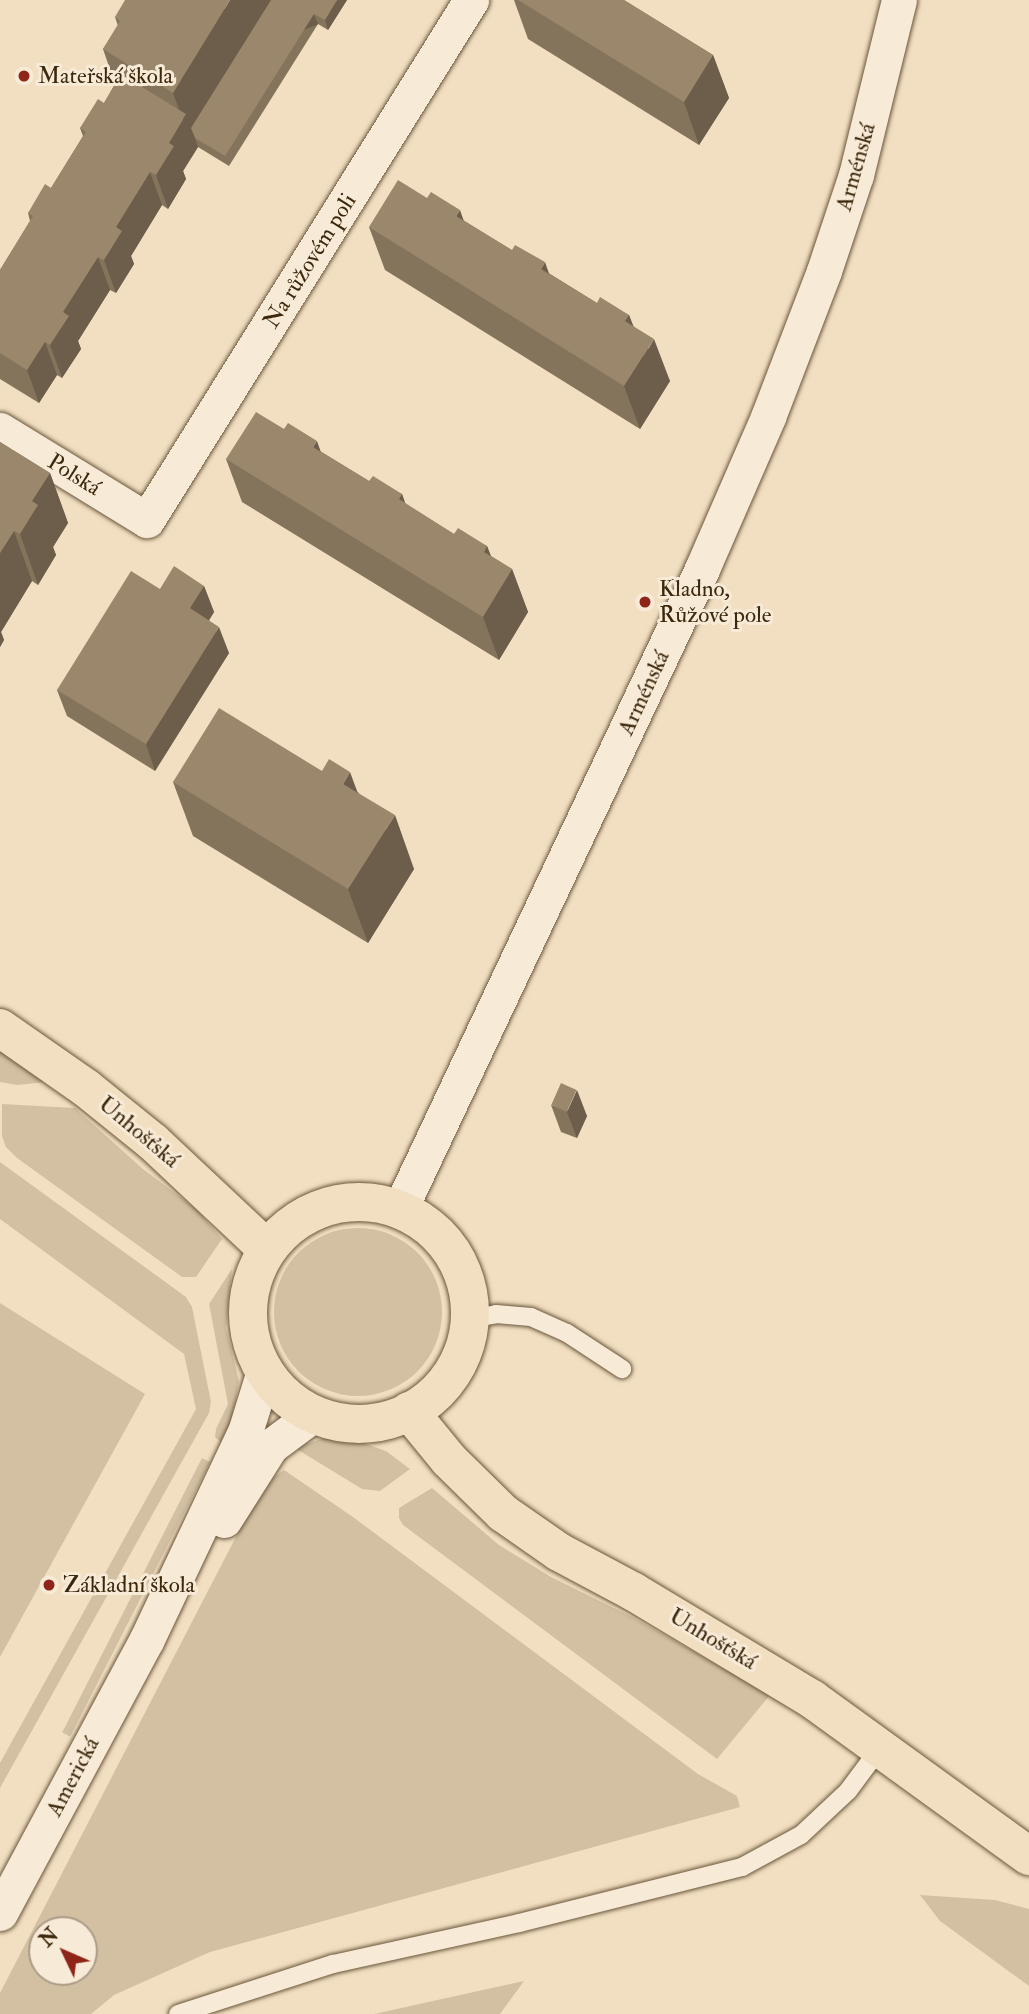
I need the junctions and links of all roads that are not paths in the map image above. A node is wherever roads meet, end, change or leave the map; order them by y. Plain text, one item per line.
1 (471, 0) edge
2 (899, 0) edge
3 (917, 0) edge
4 (856, 176) junction
5 (0, 430) edge
6 (148, 520) joint
7 (0, 1028) edge
8 (400, 1209) junction
9 (268, 1249) junction
10 (469, 1319) junction
11 (622, 1369) dead end
12 (264, 1371) junction
13 (409, 1411) junction
14 (314, 1414) junction
15 (146, 1641) junction
16 (880, 1748) junction
17 (1029, 1856) edge
18 (0, 1913) edge
19 (178, 2014) edge

1 - 6 street, Na růžovém poli
2 - 4 street, Arménská
3 - 4 street
4 - 8 street, Arménská
5 - 6 street, Polská
7 - 9 main road, Unhošťská
8 - 9 main road
8 - 10 main road
9 - 12 main road
10 - 11 lane
10 - 13 main road
12 - 14 main road
12 - 15 street, Americká
13 - 14 main road
13 - 16 main road, Unhošťská
14 - 15 street, Americká
15 - 18 street, Americká
16 - 17 main road, Unhošťská
16 - 19 lane

